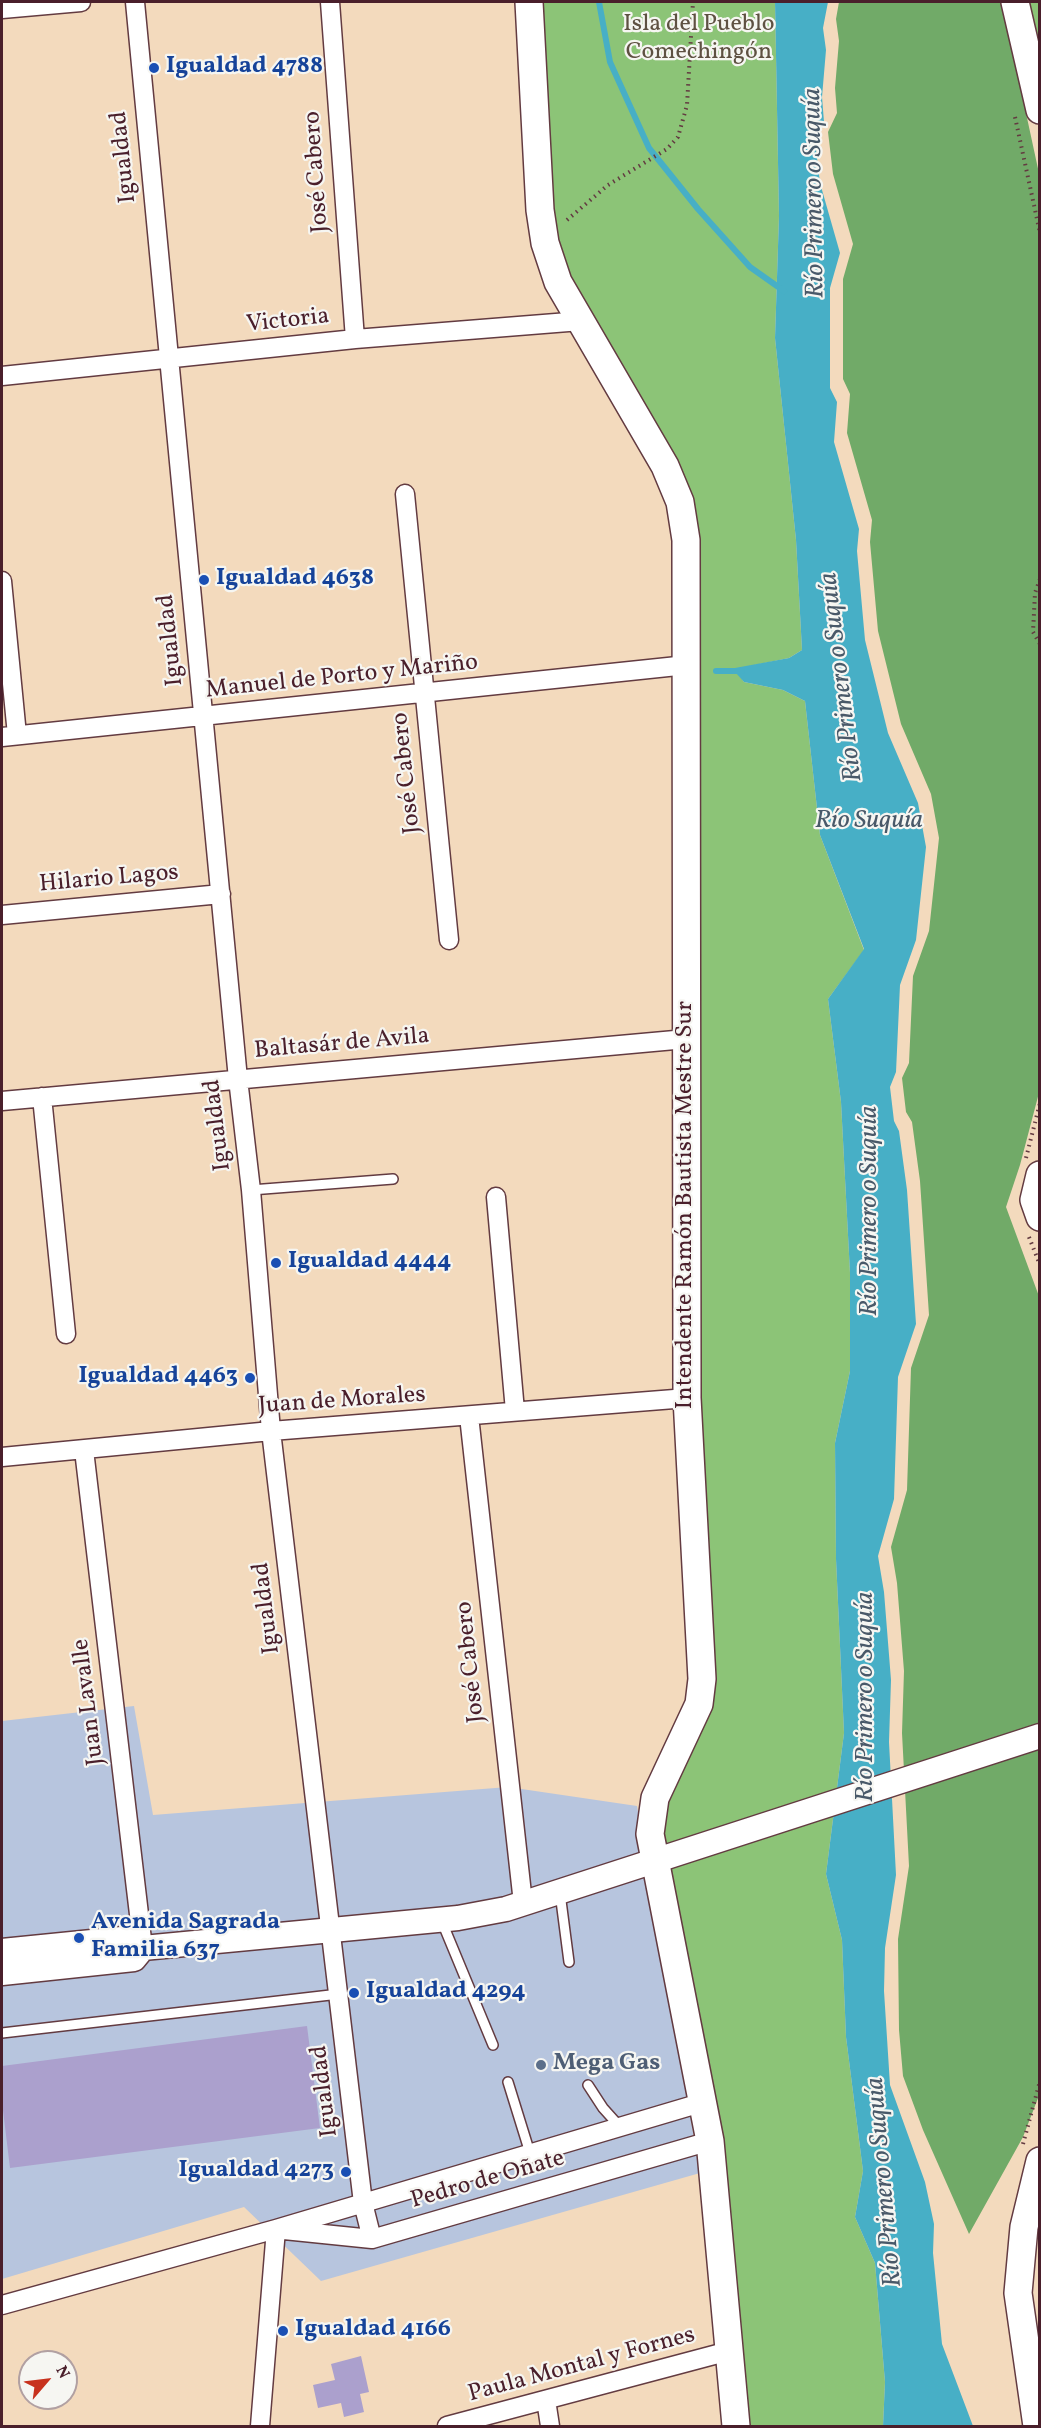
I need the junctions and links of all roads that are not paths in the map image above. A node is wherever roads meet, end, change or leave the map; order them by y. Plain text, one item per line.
1 (81, 2) edge
2 (135, 2) edge
3 (330, 2) edge
4 (529, 2) edge
5 (1014, 2) edge
6 (2, 9) edge
7 (1040, 110) edge
8 (581, 321) junction
9 (355, 339) junction
10 (169, 359) junction
11 (2, 376) edge
12 (405, 494) dead end
13 (2, 581) edge
14 (687, 665) junction
15 (424, 693) junction
16 (204, 716) junction
17 (9, 736) edge
18 (220, 894) junction
19 (2, 915) edge
20 (449, 940) dead end
21 (686, 1039) junction
22 (238, 1079) junction
23 (42, 1097) junction
24 (2, 1101) edge
25 (1040, 1175) edge
26 (393, 1179) dead end
27 (251, 1190) junction
28 (496, 1197) dead end
29 (1040, 1217) edge
30 (66, 1334) dead end
31 (687, 1398) junction
32 (515, 1411) junction
33 (469, 1416) junction
34 (271, 1431) junction
35 (84, 1450) junction
36 (2, 1457) edge
37 (1034, 1738) edge
38 (655, 1860) junction
39 (560, 1891) junction
40 (523, 1903) junction
41 (441, 1919) junction
42 (332, 1930) junction
43 (143, 1948) junction
44 (2, 1951) edge
45 (569, 1962) dead end
46 (2, 1973) edge
47 (339, 1994) junction
48 (2, 2033) edge
49 (493, 2045) dead end
50 (508, 2082) dead end
51 (588, 2085) dead end
52 (704, 2102) junction
53 (621, 2128) junction
54 (710, 2141) junction
55 (530, 2153) junction
56 (1040, 2161) edge
57 (363, 2203) junction
58 (276, 2229) junction
59 (372, 2240) junction
60 (2, 2305) edge
61 (729, 2351) junction
62 (546, 2400) junction
63 (260, 2427) edge
64 (447, 2427) edge
65 (550, 2427) edge
66 (736, 2427) edge
67 (1036, 2427) edge

1 - 6 street
2 - 10 street, Igualdad
3 - 9 street, José Cabero
4 - 8 main road, Intendente Ramón Bautista Mestre Sur
5 - 7 main road
8 - 9 street, Victoria
8 - 14 main road, Intendente Ramón Bautista Mestre Sur
9 - 10 street, Victoria
10 - 11 street, Victoria
10 - 16 street, Igualdad
12 - 15 street, José Cabero
13 - 17 street
14 - 15 street, Manuel de Porto y Mariño
14 - 21 main road, Intendente Ramón Bautista Mestre Sur
15 - 16 street, Manuel de Porto y Mariño
15 - 20 street, José Cabero
16 - 17 street, Manuel de Porto y Mariño
16 - 18 street, Igualdad
18 - 19 street, Hilario Lagos
18 - 22 street, Igualdad
21 - 22 street, Baltasár de Avila
21 - 31 main road, Intendente Ramón Bautista Mestre Sur
22 - 23 street, Baltasár de Avila
22 - 27 street, Igualdad
23 - 24 street, Baltasár de Avila
23 - 30 street
25 - 29 main road
26 - 27 lane
27 - 34 street, Igualdad
28 - 32 street
31 - 32 street, Juan de Morales
31 - 38 main road, Intendente Ramón Bautista Mestre Sur
32 - 33 street, Juan de Morales
33 - 34 street, Juan de Morales
33 - 40 street, José Cabero
34 - 35 street, Juan de Morales
34 - 42 street, Igualdad
35 - 36 street, Juan de Morales
35 - 43 street, Juan Lavalle
37 - 38 main road
38 - 39 main road
38 - 52 main road, Intendente Ramón Bautista Mestre Sur
39 - 40 main road
39 - 45 lane
40 - 41 main road
41 - 42 main road
41 - 49 lane
42 - 43 main road
42 - 47 street, Igualdad
43 - 44 main road
43 - 46 main road
47 - 48 lane
47 - 57 street, Igualdad
50 - 55 lane
51 - 53 lane
52 - 53 street, Pedro de Oñate
52 - 54 main road, Intendente Ramón Bautista Mestre Sur
53 - 55 street, Pedro de Oñate
54 - 59 street, Pedro de Oñate
54 - 61 main road, Intendente Ramón Bautista Mestre Sur
55 - 57 street, Pedro de Oñate
56 - 67 main road
57 - 58 street, Pedro de Oñate
57 - 59 street, Igualdad
58 - 59 street, Pedro de Oñate
58 - 60 street, Pedro de Oñate
58 - 63 street
61 - 62 street, Paula Montal y Fornes
61 - 66 main road, Intendente Ramón Bautista Mestre Sur
62 - 64 street, Paula Montal y Fornes
62 - 65 street

